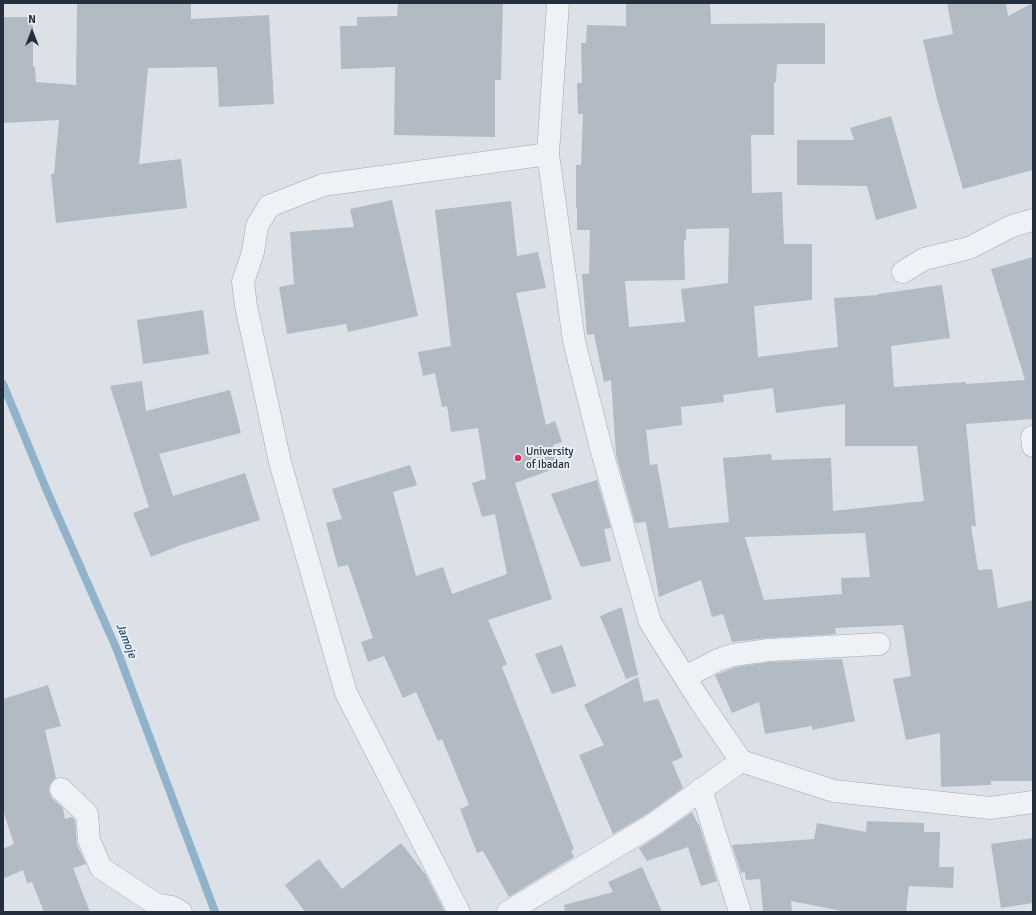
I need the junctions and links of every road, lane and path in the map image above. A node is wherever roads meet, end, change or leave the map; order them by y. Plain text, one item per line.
1 (558, 3) edge
2 (548, 154) junction
3 (1033, 220) edge
4 (903, 272) dead end
5 (879, 644) dead end
6 (685, 677) junction
7 (741, 761) junction
8 (61, 789) dead end
9 (701, 790) junction
10 (1033, 802) edge
11 (181, 912) edge
12 (459, 912) edge
13 (508, 912) edge
14 (740, 912) edge

1 - 2 street
2 - 6 street
2 - 12 street
3 - 4 street
5 - 6 street
6 - 7 street
7 - 9 street
7 - 10 street
8 - 11 street
9 - 13 street
9 - 14 street

